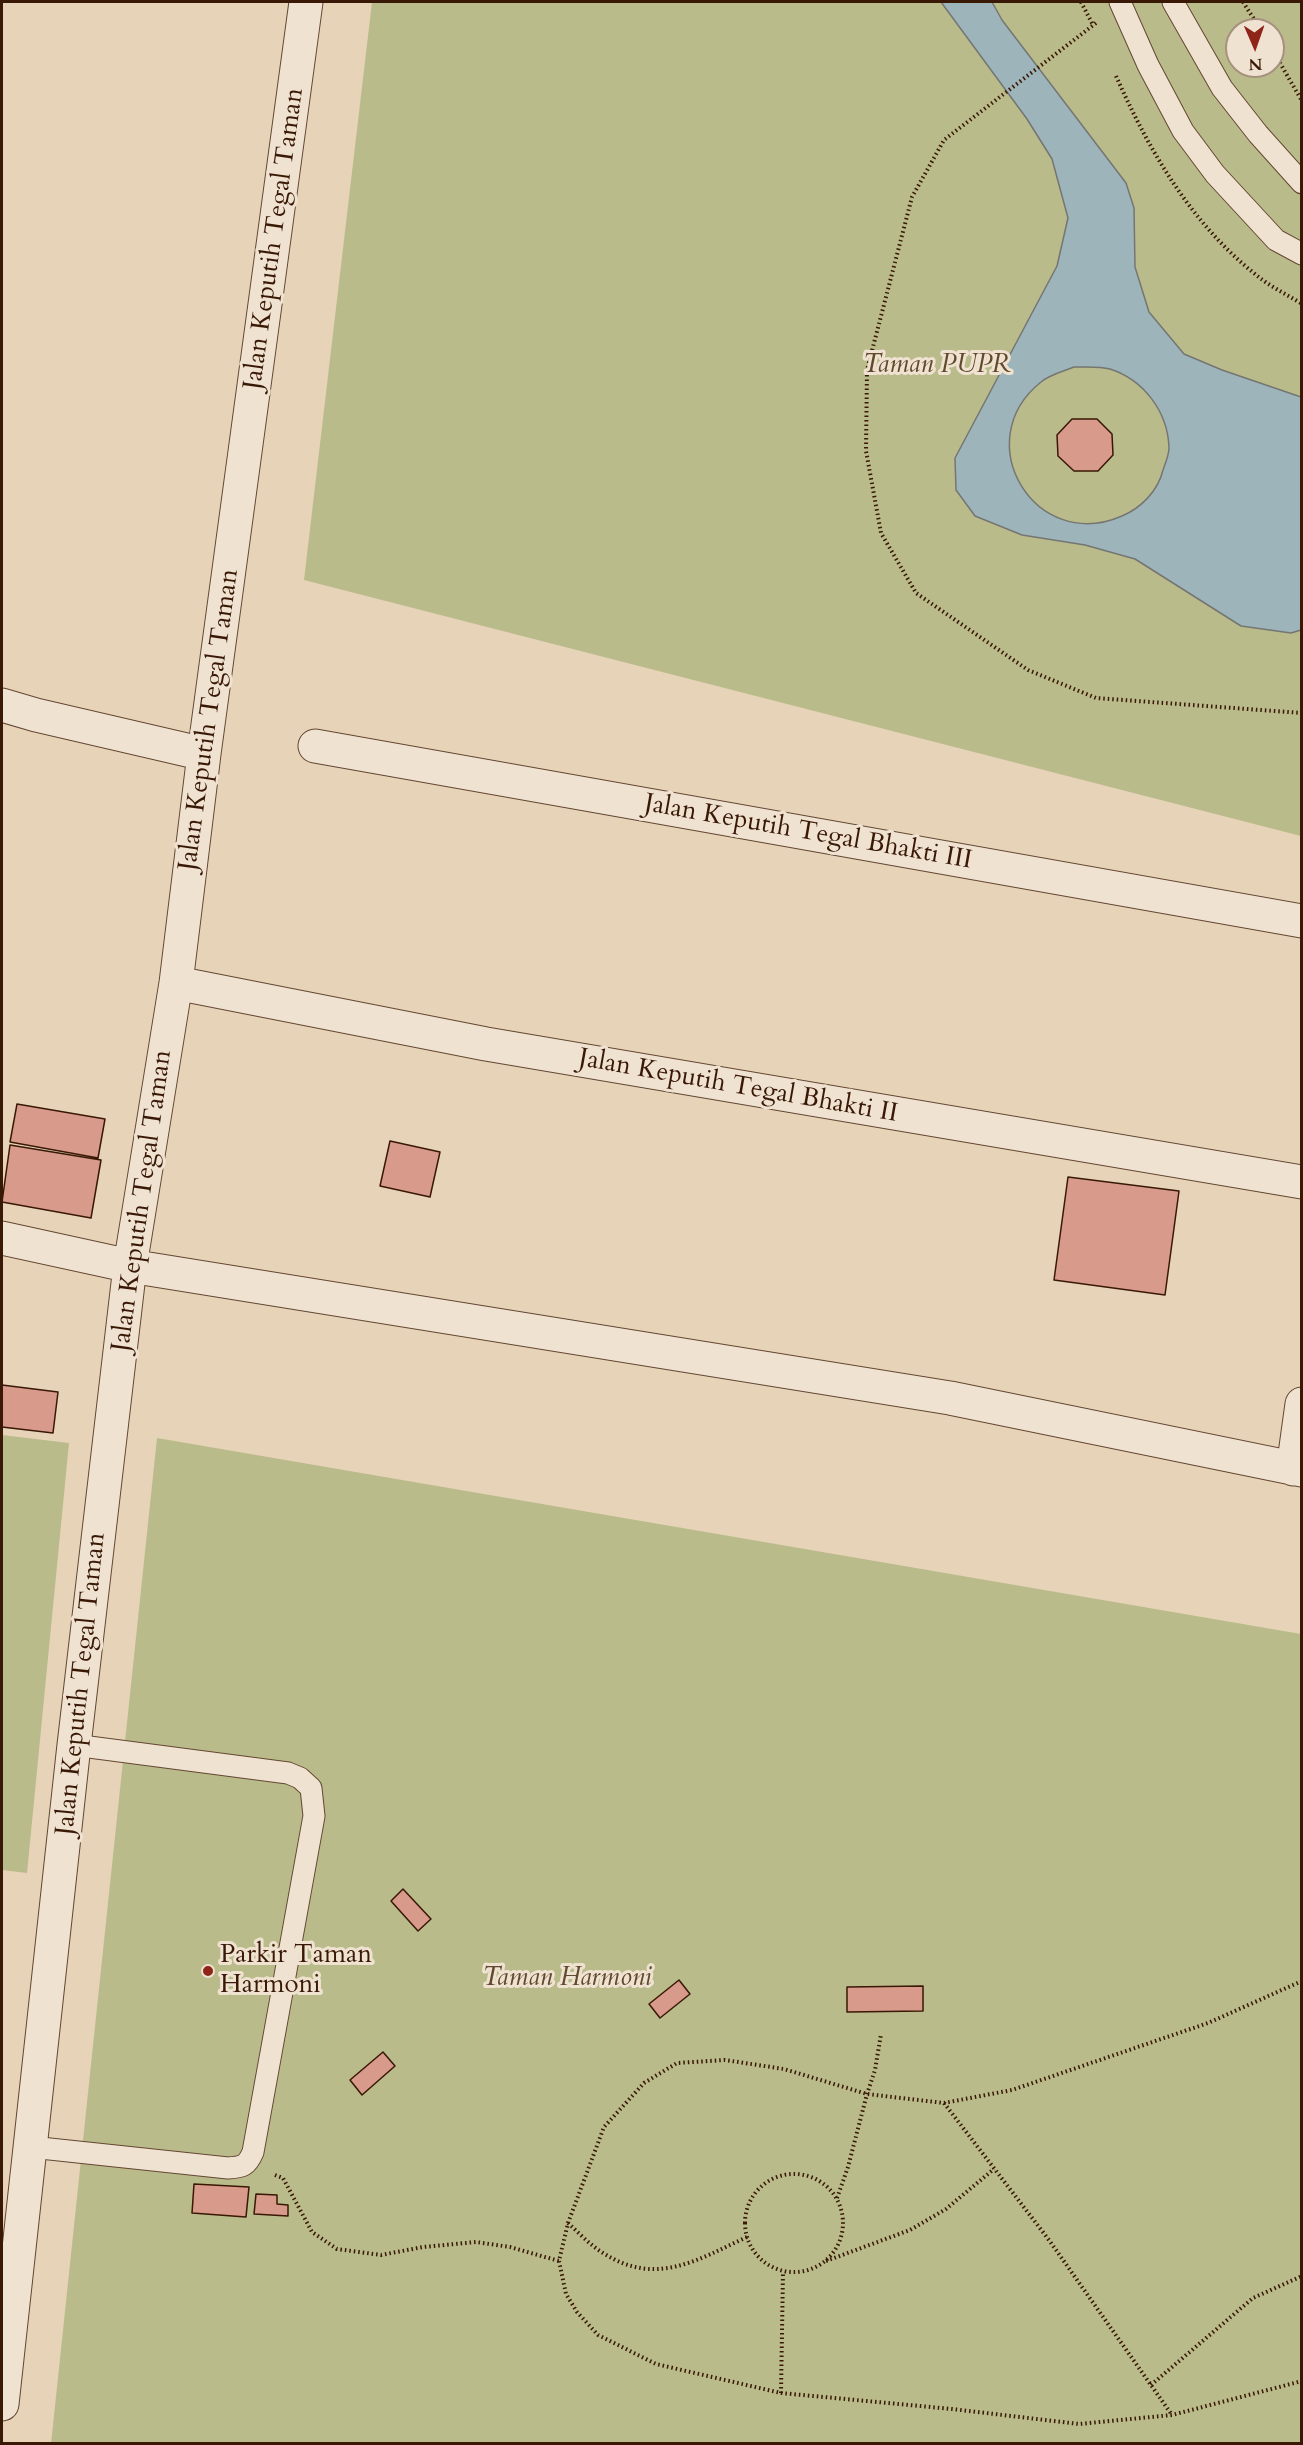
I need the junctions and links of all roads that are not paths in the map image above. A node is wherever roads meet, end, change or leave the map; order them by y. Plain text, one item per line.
1 (306, 2) edge
2 (1173, 2) edge
3 (1121, 3) edge
4 (1302, 183) edge
5 (1302, 254) edge
6 (2, 705) edge
7 (315, 746) dead end
8 (204, 754) junction
9 (1302, 921) edge
10 (176, 983) junction
11 (1302, 1182) edge
12 (2, 1238) edge
13 (130, 1266) junction
14 (1302, 1404) edge
15 (1297, 1469) edge
16 (74, 1745) junction
17 (31, 2147) junction
18 (2, 2404) edge

1 - 8 street, Jalan Keputih Tegal Taman
2 - 4 lane
3 - 5 lane
6 - 8 street
7 - 9 street, Jalan Keputih Tegal Bhakti III
8 - 10 street, Jalan Keputih Tegal Taman
10 - 11 street, Jalan Keputih Tegal Bhakti II
10 - 13 street, Jalan Keputih Tegal Taman
12 - 13 street
13 - 15 street
13 - 16 street, Jalan Keputih Tegal Taman
14 - 15 street
16 - 17 street, Jalan Keputih Tegal Taman
16 - 17 lane
17 - 18 street, Jalan Keputih Tegal Taman

